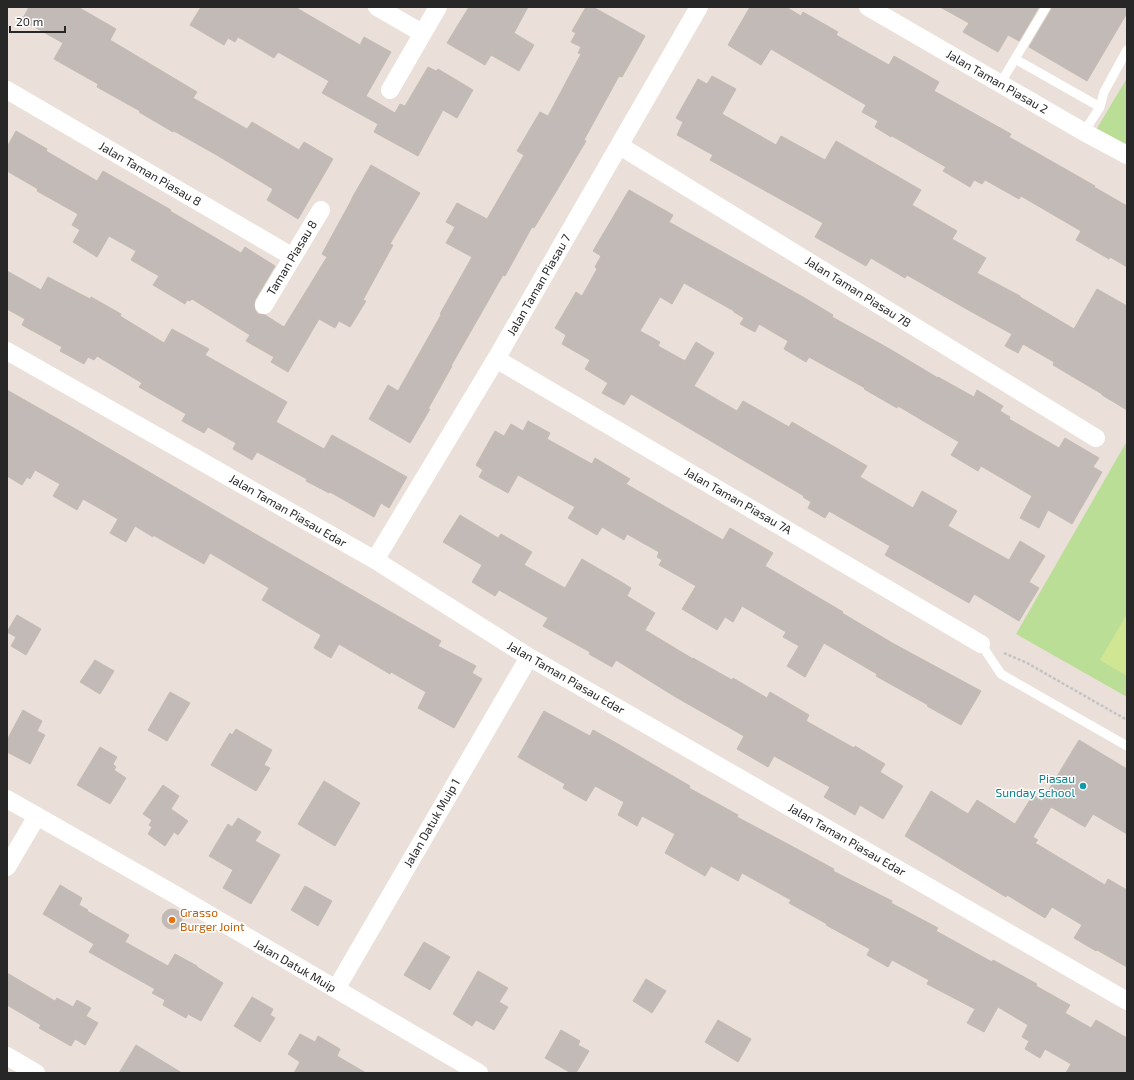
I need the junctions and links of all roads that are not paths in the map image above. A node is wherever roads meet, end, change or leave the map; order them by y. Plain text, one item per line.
1 (377, 7) edge
2 (438, 7) edge
3 (699, 7) edge
4 (868, 7) edge
5 (1046, 7) edge
6 (422, 33) junction
7 (1127, 50) edge
8 (1015, 59) junction
9 (1000, 84) junction
10 (7, 90) edge
11 (390, 90) dead end
12 (1100, 106) junction
13 (1084, 132) junction
14 (620, 146) junction
15 (1127, 155) edge
16 (321, 210) dead end
17 (293, 257) junction
18 (264, 305) dead end
19 (7, 352) edge
20 (496, 359) junction
21 (1096, 438) dead end
22 (375, 560) junction
23 (981, 644) joint
24 (529, 657) junction
25 (1127, 746) edge
26 (7, 799) edge
27 (38, 816) junction
28 (7, 867) edge
29 (336, 989) junction
30 (1127, 1001) edge
31 (7, 1056) edge
32 (36, 1073) edge
33 (479, 1073) edge

1 - 6 street
2 - 6 street
3 - 14 street, Jalan Taman Piasau 7
4 - 9 street, Jalan Taman Piasau 2
5 - 8 lane
6 - 11 street
7 - 12 lane
8 - 9 lane
8 - 12 lane
9 - 13 street, Jalan Taman Piasau 2
10 - 17 street, Jalan Taman Piasau 8
12 - 13 lane
13 - 15 street, Jalan Taman Piasau 2
14 - 20 street, Jalan Taman Piasau 7
14 - 21 street, Jalan Taman Piasau 7B
16 - 17 street, Taman Piasau 8
17 - 18 street, Taman Piasau 8
19 - 22 street, Jalan Taman Piasau Edar
20 - 22 street, Jalan Taman Piasau 7
20 - 23 street, Jalan Taman Piasau 7A
22 - 24 street, Jalan Taman Piasau Edar
23 - 25 lane
24 - 29 street, Jalan Datuk Muip 1
24 - 30 street, Jalan Taman Piasau Edar
26 - 27 street, Jalan Datuk Muip
27 - 28 street
27 - 29 street, Jalan Datuk Muip
29 - 33 street, Jalan Datuk Muip
31 - 32 street

